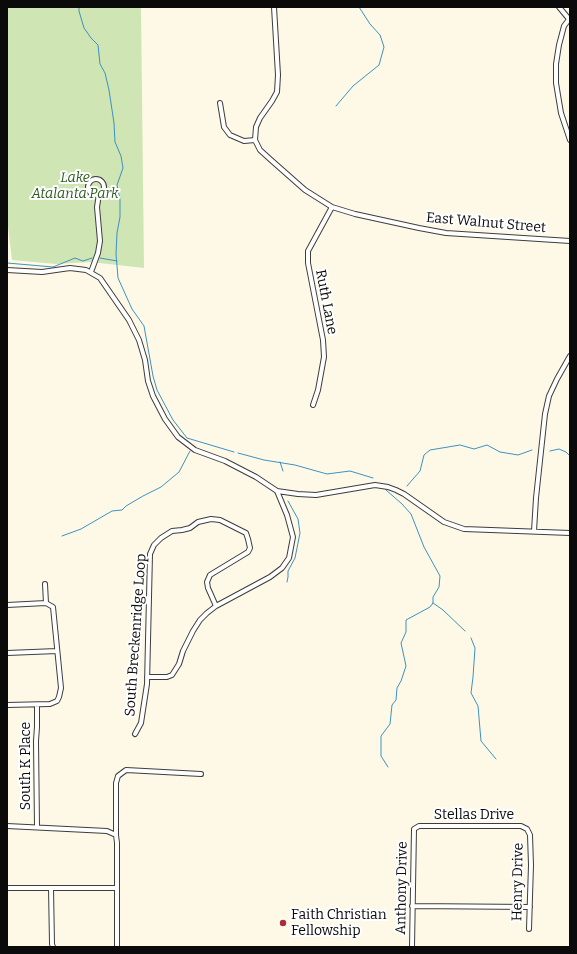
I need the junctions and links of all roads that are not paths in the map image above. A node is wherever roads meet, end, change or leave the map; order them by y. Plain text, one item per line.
1 (274, 7) edge
2 (559, 7) edge
3 (569, 19) edge
4 (220, 103) dead end
5 (255, 140) junction
6 (570, 140) edge
7 (99, 194) dead end
8 (332, 207) junction
9 (570, 242) edge
10 (7, 270) edge
11 (91, 272) junction
12 (570, 356) edge
13 (313, 405) dead end
14 (277, 491) junction
15 (534, 531) junction
16 (570, 533) edge
17 (45, 584) dead end
18 (46, 603) junction
19 (7, 606) edge
20 (216, 606) junction
21 (57, 651) junction
22 (7, 653) edge
23 (147, 677) junction
24 (7, 705) edge
25 (37, 705) junction
26 (135, 734) dead end
27 (201, 774) dead end
28 (7, 826) edge
29 (37, 827) junction
30 (414, 829) joint
31 (116, 835) junction
32 (530, 835) joint
33 (7, 888) edge
34 (51, 888) junction
35 (117, 888) junction
36 (412, 906) junction
37 (530, 907) junction
38 (529, 929) dead end
39 (53, 947) edge
40 (117, 947) edge
41 (412, 947) edge

1 - 5 street
2 - 3 street
3 - 6 street
4 - 5 street
5 - 8 street, East Walnut Street
7 - 11 street
8 - 9 street, East Walnut Street
8 - 13 street, Ruth Lane
10 - 11 street
11 - 14 street
12 - 15 street
14 - 15 street
14 - 20 street
15 - 16 street
17 - 18 street
18 - 19 street
18 - 21 street
20 - 23 street
20 - 23 street, South Breckenridge Loop
21 - 22 street
21 - 25 street
23 - 26 street, South Breckenridge Loop
24 - 25 street
25 - 29 street, South K Place
27 - 31 street
28 - 29 street
29 - 31 street
30 - 32 street, Stellas Drive
30 - 36 street, Anthony Drive
31 - 35 street
32 - 37 street, Henry Drive
33 - 34 street
34 - 35 street
34 - 39 street
35 - 40 street
36 - 37 street
36 - 41 street, Anthony Drive
37 - 38 street, Henry Drive

